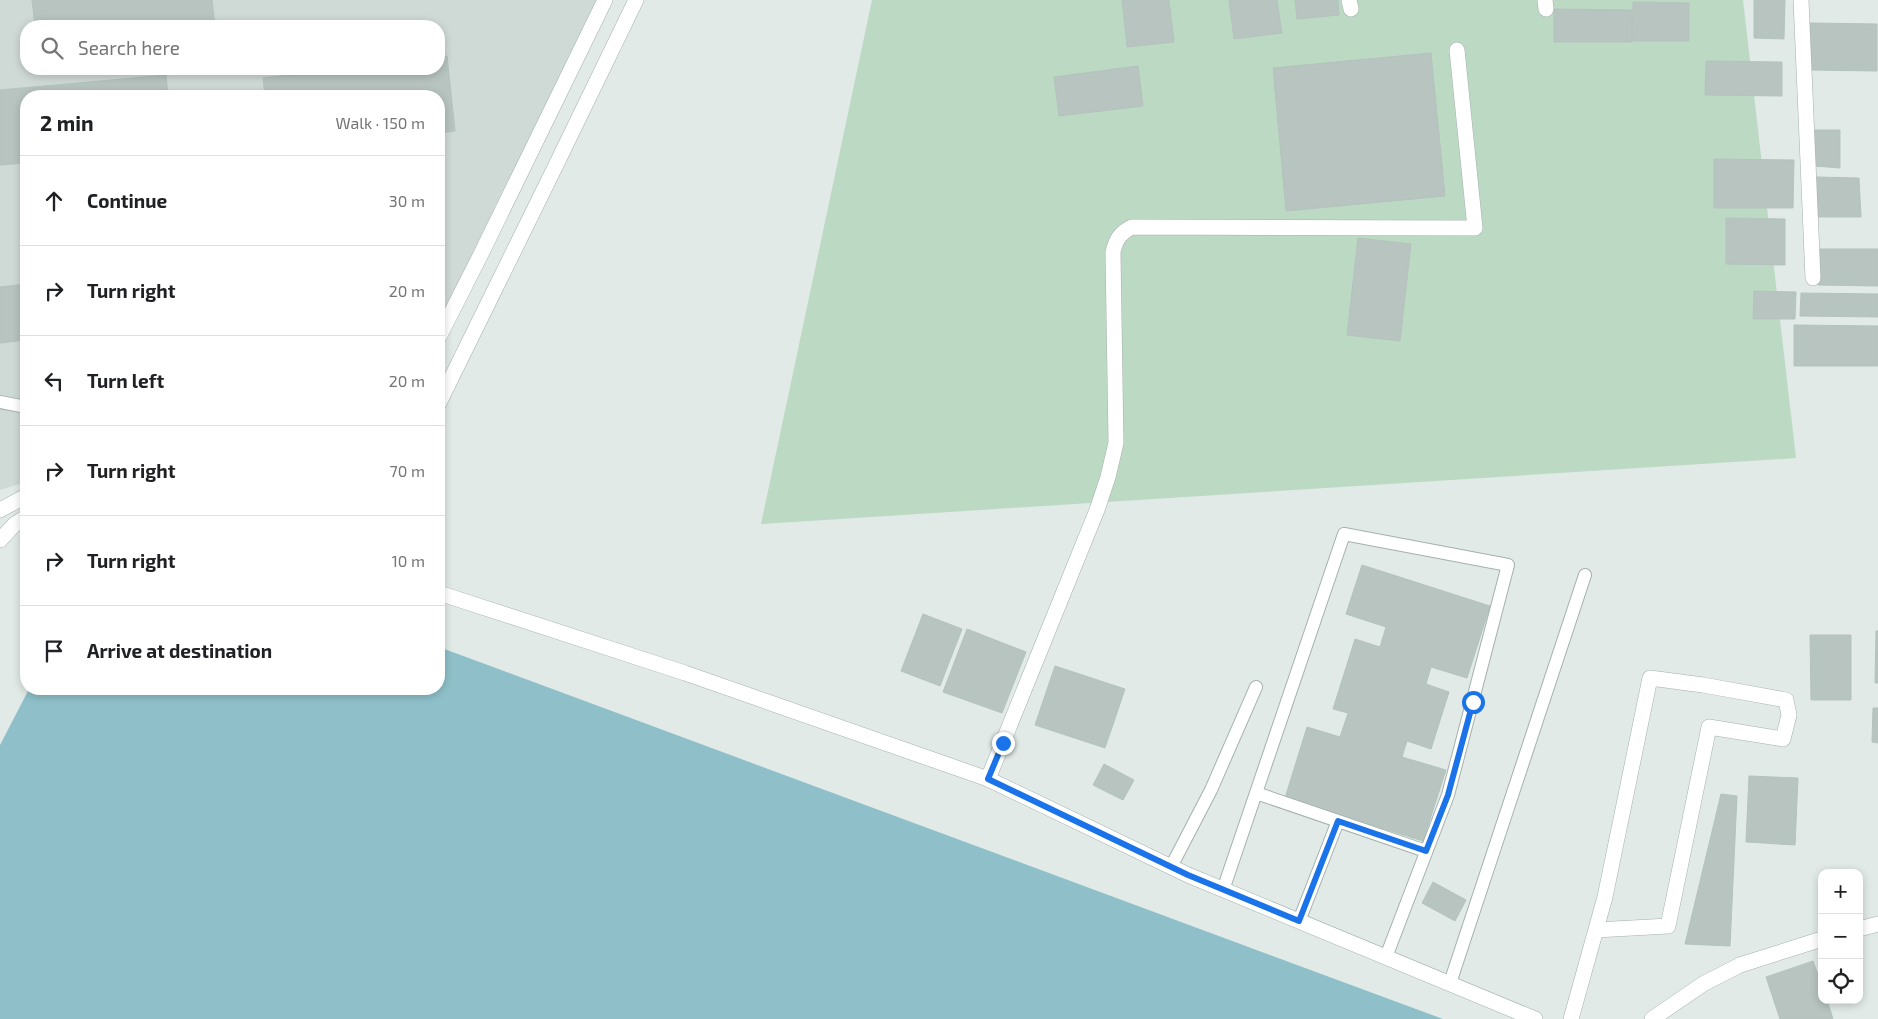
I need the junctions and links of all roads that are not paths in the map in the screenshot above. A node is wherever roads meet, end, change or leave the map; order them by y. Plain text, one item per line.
1 (605, 0) edge
2 (636, 0) edge
3 (1801, 0) edge
4 (1457, 50) dead end
5 (1813, 278) dead end
6 (445, 325) edge
7 (445, 391) edge
8 (0, 402) edge
9 (20, 406) edge
10 (20, 499) edge
11 (0, 510) edge
12 (20, 521) edge
13 (0, 540) edge
14 (1585, 575) dead end
15 (445, 594) edge
16 (1256, 687) dead end
17 (988, 779) junction
18 (1256, 793) junction
19 (1338, 821) junction
20 (1426, 851) junction
21 (1171, 867) junction
22 (1223, 890) junction
23 (1299, 921) junction
24 (1878, 924) edge
25 (1863, 928) edge
26 (1596, 930) junction
27 (1818, 940) edge
28 (1386, 957) junction
29 (1450, 983) junction
30 (1535, 1019) edge
31 (1571, 1019) edge
32 (1652, 1019) edge

1 - 6 street
2 - 7 street
3 - 5 street
4 - 17 street
8 - 9 lane
10 - 11 street
12 - 13 street
14 - 29 lane
15 - 17 street
16 - 21 lane
17 - 21 street
18 - 19 lane
18 - 20 lane
18 - 22 lane
19 - 20 lane
19 - 23 lane
20 - 28 lane
21 - 22 street
22 - 23 street
23 - 28 street
24 - 25 street
26 - 26 street
26 - 31 street
27 - 32 street
28 - 29 street
29 - 30 street

